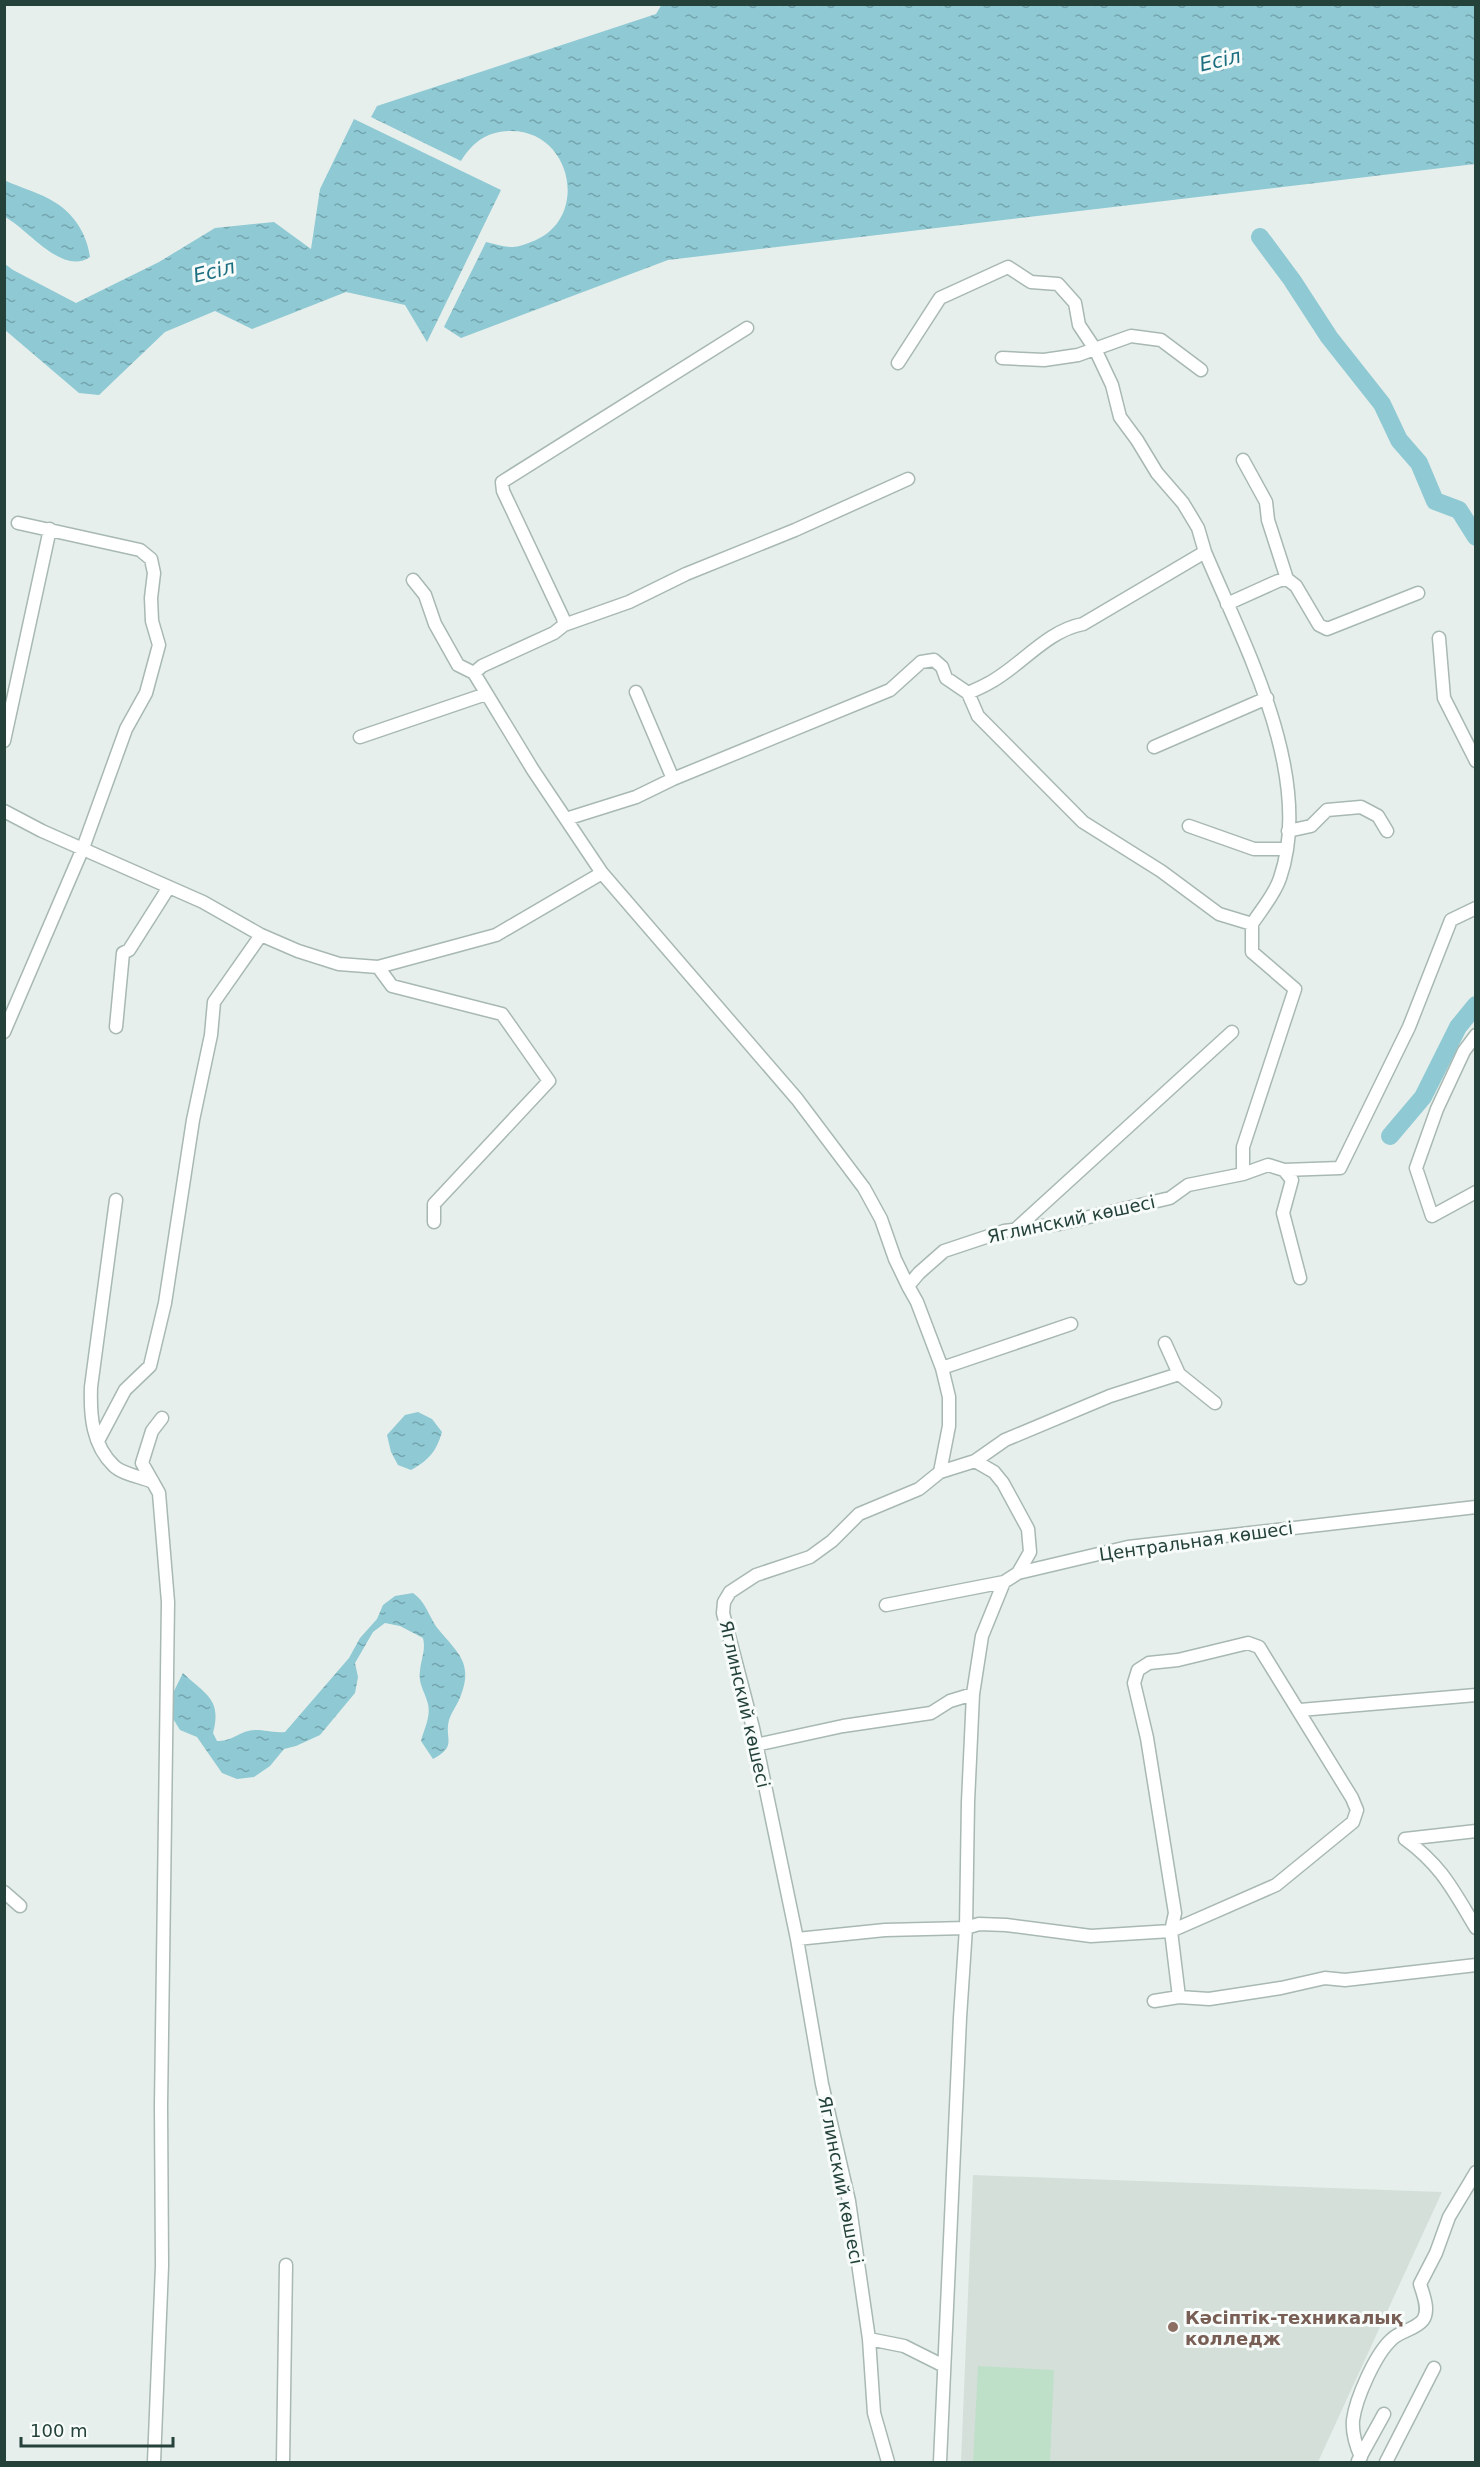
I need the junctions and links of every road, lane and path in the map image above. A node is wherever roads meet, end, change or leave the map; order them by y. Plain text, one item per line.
1 (747, 328) dead end
2 (1095, 349) junction
3 (1002, 358) dead end
4 (898, 363) dead end
5 (1201, 370) dead end
6 (1243, 460) dead end
7 (908, 479) dead end
8 (18, 523) dead end
9 (50, 529) junction
10 (1205, 552) junction
11 (1287, 579) junction
12 (413, 580) dead end
13 (1418, 593) dead end
14 (1227, 604) junction
15 (564, 625) junction
16 (1440, 638) dead end
17 (474, 673) junction
18 (636, 692) dead end
19 (968, 693) junction
20 (486, 694) junction
21 (1267, 698) junction
22 (360, 737) dead end
23 (4, 741) edge
24 (1154, 747) dead end
25 (1476, 761) edge
26 (673, 779) junction
27 (4, 810) edge
28 (566, 819) junction
29 (1189, 826) dead end
30 (1288, 831) junction
31 (1387, 831) dead end
32 (83, 848) junction
33 (1287, 849) junction
34 (602, 873) junction
35 (170, 887) junction
36 (1476, 908) edge
37 (1251, 924) junction
38 (261, 935) junction
39 (378, 967) junction
40 (116, 1027) dead end
41 (4, 1032) edge
42 (1232, 1032) dead end
43 (1476, 1035) edge
44 (1284, 1170) junction
45 (1244, 1174) junction
46 (1476, 1192) edge
47 (116, 1200) dead end
48 (434, 1222) dead end
49 (1017, 1228) junction
50 (1300, 1278) dead end
51 (908, 1286) junction
52 (1071, 1324) dead end
53 (1165, 1342) dead end
54 (942, 1368) junction
55 (1179, 1374) junction
56 (1215, 1403) dead end
57 (162, 1418) dead end
58 (98, 1441) junction
59 (975, 1461) junction
60 (940, 1472) junction
61 (153, 1482) junction
62 (1476, 1507) edge
63 (1018, 1573) junction
64 (1004, 1582) junction
65 (886, 1605) dead end
66 (973, 1694) junction
67 (1476, 1695) edge
68 (1300, 1710) junction
69 (756, 1745) junction
70 (1476, 1831) edge
71 (4, 1892) edge
72 (20, 1906) dead end
73 (966, 1928) junction
74 (1476, 1928) edge
75 (1171, 1931) junction
76 (797, 1939) junction
77 (1476, 1965) edge
78 (1179, 1997) junction
79 (1154, 2001) dead end
80 (1476, 2172) edge
81 (286, 2265) dead end
82 (869, 2338) junction
83 (944, 2366) junction
84 (1434, 2368) dead end
85 (1384, 2414) dead end
86 (1359, 2460) edge
87 (154, 2463) edge
88 (284, 2463) edge
89 (888, 2463) edge
90 (940, 2463) edge
91 (1386, 2463) edge

1 - 15 street
2 - 3 street
2 - 4 street
2 - 5 street
2 - 10 street
6 - 11 street
7 - 15 street
8 - 9 street
9 - 23 street
9 - 32 street
10 - 14 street
10 - 19 street
11 - 13 street
11 - 14 street
12 - 17 street
14 - 21 street
15 - 17 street
16 - 25 street
17 - 20 street
18 - 26 street
19 - 26 street
19 - 37 street
20 - 22 street
20 - 28 street
21 - 24 street
21 - 30 street
26 - 28 street
27 - 32 street
28 - 34 street
29 - 33 street
30 - 31 street
30 - 33 street
32 - 35 street
32 - 41 street
33 - 37 street
34 - 39 street
34 - 51 street
35 - 38 street
35 - 40 street
36 - 44 street, Яглинский көшесі
37 - 45 street
38 - 39 street
38 - 58 street
39 - 48 street
42 - 49 street
43 - 46 street
44 - 45 street, Яглинский көшесі
44 - 50 street
45 - 49 street, Яглинский көшесі
47 - 58 street
49 - 51 street, Яглинский көшесі
51 - 54 street
52 - 54 street
53 - 55 street
54 - 60 street
55 - 56 street
55 - 59 street
57 - 61 street
58 - 61 street
59 - 60 street
59 - 63 street
60 - 69 street, Яглинский көшесі
61 - 87 street
62 - 63 street, Центральная көшесі
63 - 64 street, Центральная көшесі
64 - 65 street, Центральная көшесі
64 - 66 street
66 - 69 street
66 - 73 street
67 - 68 street
68 - 75 street
68 - 75 street
69 - 76 street, Яглинский көшесі
70 - 74 street
71 - 72 street
73 - 75 street
73 - 76 street
73 - 83 street
75 - 78 street
76 - 82 street, Яглинский көшесі
77 - 78 street
78 - 79 street
80 - 86 street
81 - 88 street
82 - 83 street
82 - 89 street, Яглинский көшесі
83 - 90 street
84 - 91 street
85 - 86 street

